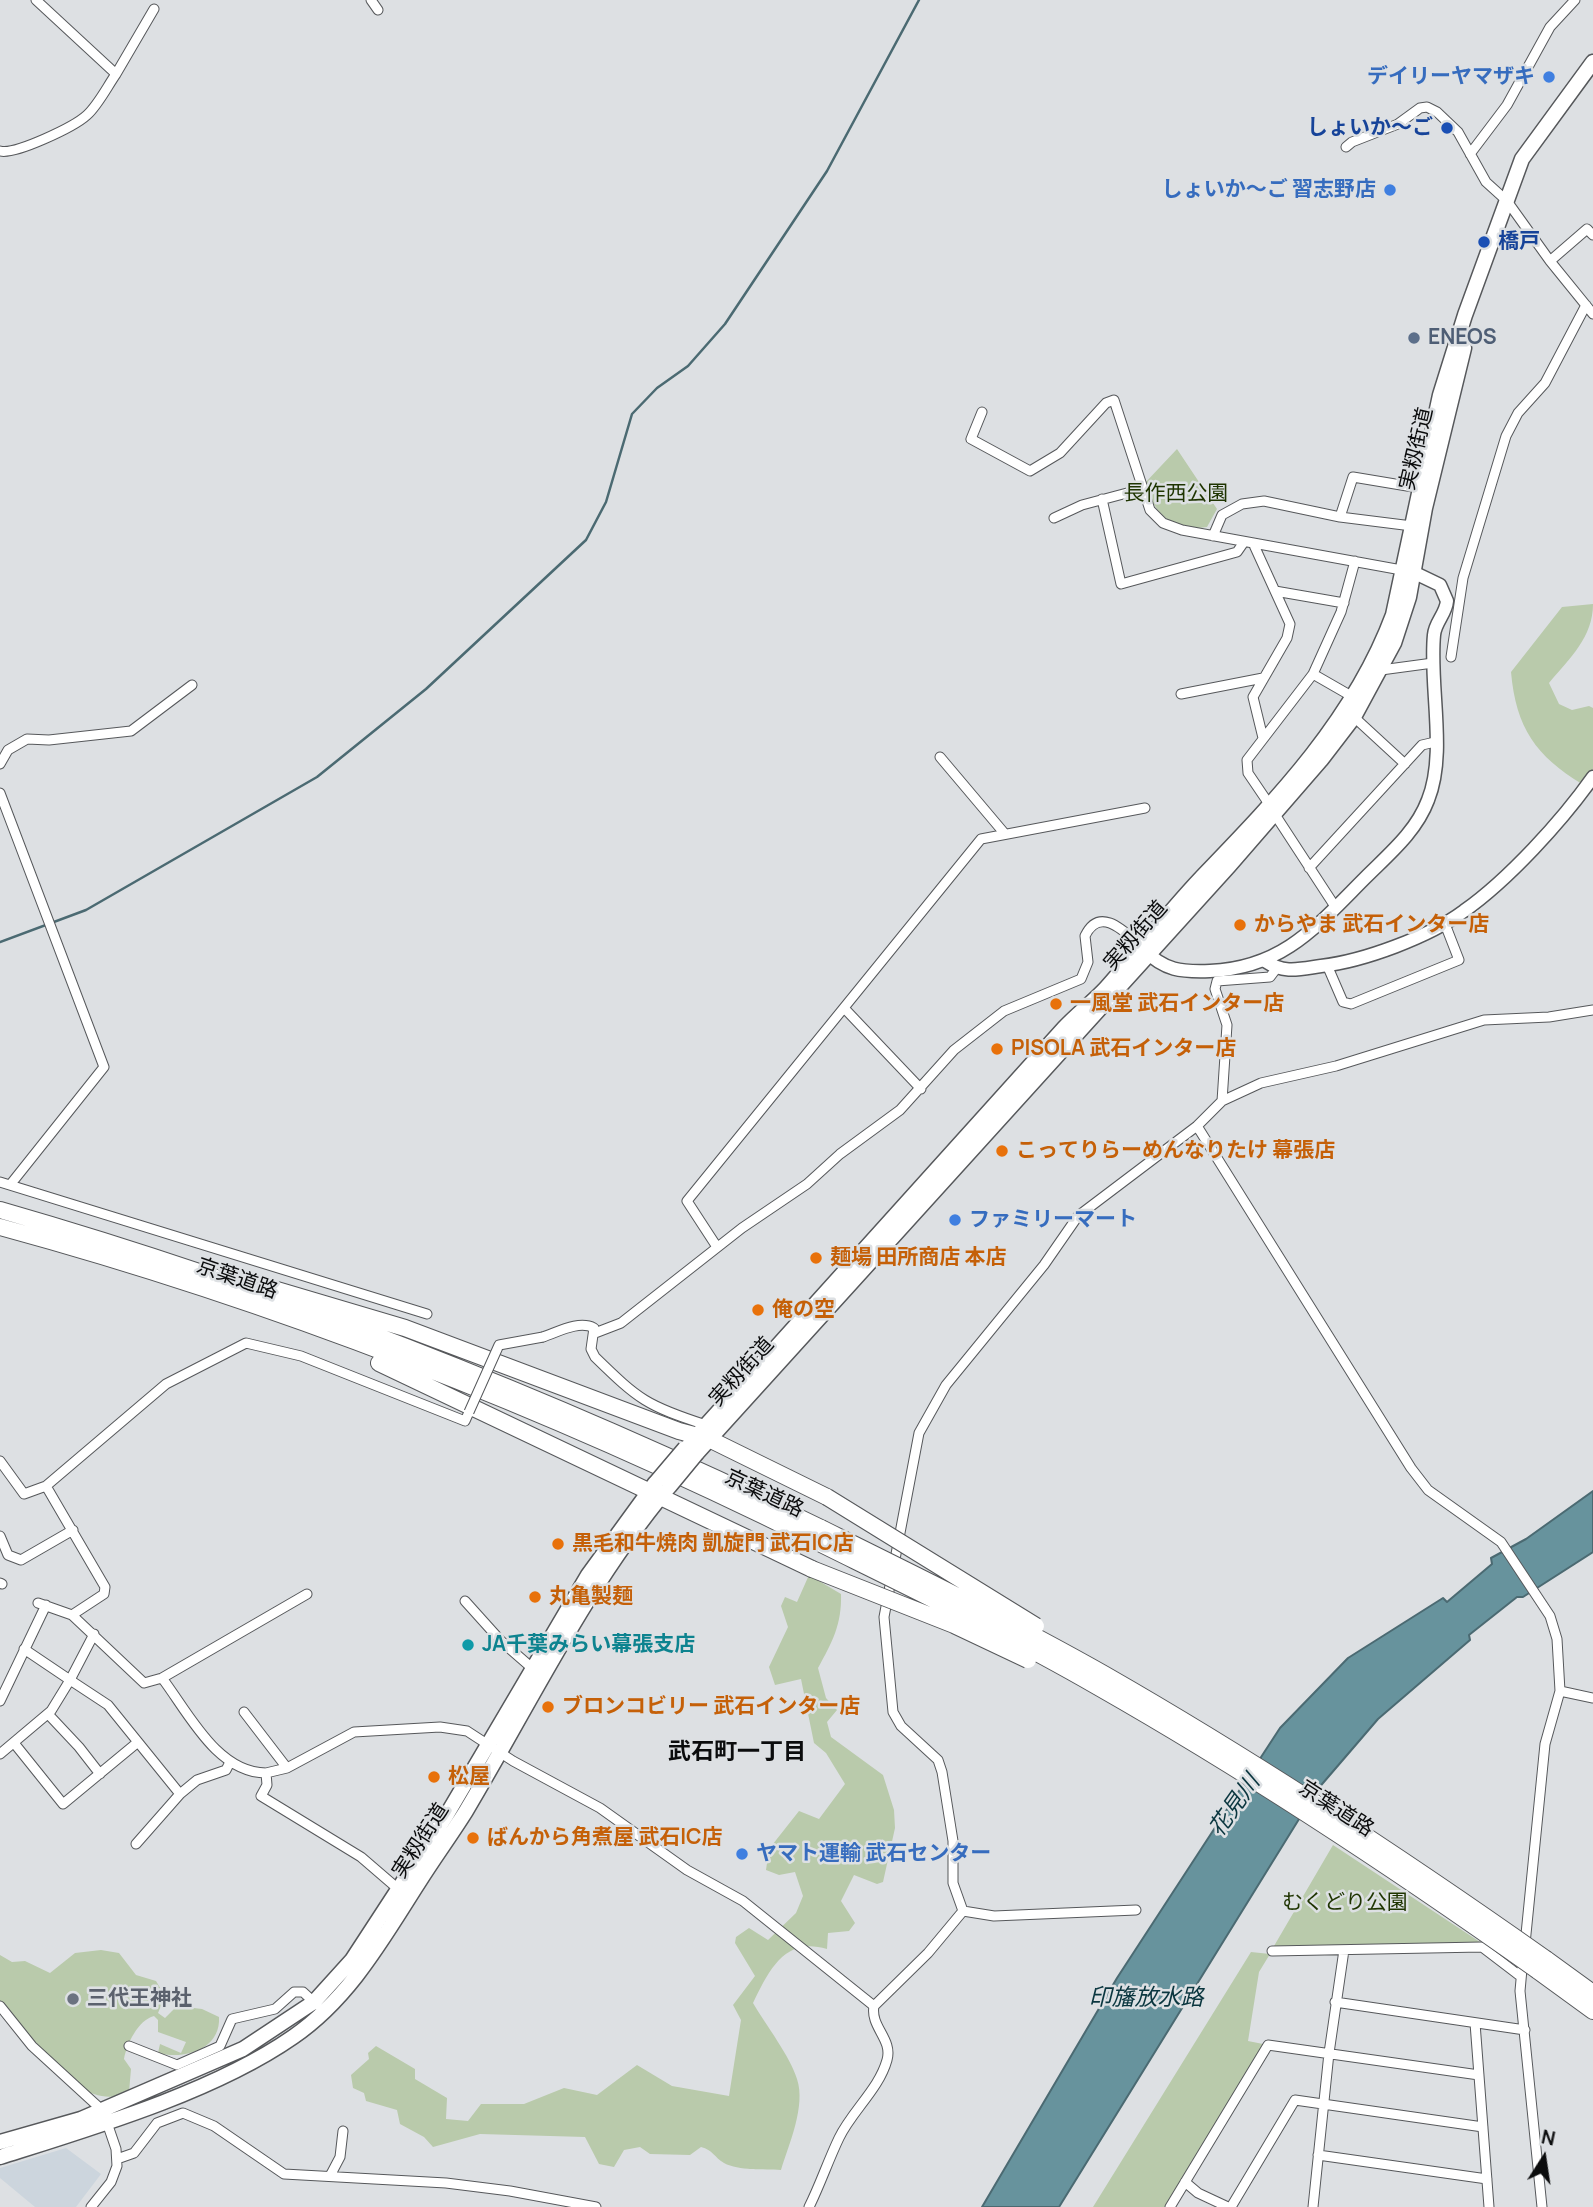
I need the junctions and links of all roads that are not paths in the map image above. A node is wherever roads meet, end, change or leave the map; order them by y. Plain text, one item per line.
1 (36, 0) edge
2 (371, 0) edge
3 (1575, 0) edge
4 (154, 9) dead end
5 (378, 10) dead end
6 (1593, 62) edge
7 (116, 74) junction
8 (1346, 147) dead end
9 (0, 151) edge
10 (1470, 154) junction
11 (1507, 201) junction
12 (1593, 235) edge
13 (1550, 261) junction
14 (1472, 302) junction
15 (1590, 307) edge
16 (982, 412) dead end
17 (1419, 488) junction
18 (1142, 489) junction
19 (1102, 499) junction
20 (1340, 517) junction
21 (1054, 518) dead end
22 (1412, 526) junction
23 (1213, 536) junction
24 (1249, 542) junction
25 (1355, 561) junction
26 (1409, 572) junction
27 (1275, 590) junction
28 (1344, 603) junction
29 (1451, 657) dead end
30 (1433, 663) junction
31 (1381, 670) junction
32 (1313, 674) junction
33 (1263, 678) junction
34 (192, 685) dead end
35 (1181, 694) dead end
36 (1353, 697) junction
37 (1354, 717) junction
38 (1263, 738) junction
39 (1435, 742) junction
40 (940, 757) dead end
41 (0, 764) edge
42 (1405, 764) junction
43 (1593, 777) edge
44 (0, 793) edge
45 (1145, 808) dead end
46 (1272, 809) junction
47 (1005, 834) junction
48 (1309, 868) junction
49 (1336, 908) junction
50 (1445, 924) junction
51 (1144, 950) junction
52 (1270, 965) junction
53 (1327, 965) junction
54 (845, 1009) junction
55 (1593, 1010) edge
56 (921, 1089) junction
57 (1222, 1101) junction
58 (1197, 1126) junction
59 (0, 1182) edge
60 (10, 1185) junction
61 (0, 1210) edge
62 (0, 1227) edge
63 (717, 1247) junction
64 (164, 1261) junction
65 (179, 1282) junction
66 (427, 1314) dead end
67 (595, 1334) junction
68 (699, 1440) junction
69 (0, 1461) edge
70 (46, 1486) junction
71 (658, 1490) junction
72 (73, 1530) junction
73 (818, 1534) junction
74 (0, 1536) edge
75 (307, 1594) dead end
76 (465, 1601) dead end
77 (72, 1615) junction
78 (94, 1634) junction
79 (24, 1649) junction
80 (533, 1668) junction
81 (162, 1678) junction
82 (70, 1680) junction
83 (1560, 1691) junction
84 (1593, 1698) edge
85 (0, 1701) edge
86 (244, 1712) dead end
87 (48, 1714) junction
88 (1196, 1737) junction
89 (138, 1742) junction
90 (14, 1743) junction
91 (494, 1748) junction
92 (0, 1754) edge
93 (230, 1762) junction
94 (287, 1768) junction
95 (266, 1773) junction
96 (100, 1774) junction
97 (180, 1794) junction
98 (136, 1844) dead end
99 (397, 1888) junction
100 (1136, 1910) dead end
101 (963, 1911) junction
102 (1343, 1950) junction
103 (1272, 1951) dead end
104 (1542, 1965) junction
105 (1520, 1976) junction
106 (1593, 1993) edge
107 (1335, 2002) junction
108 (0, 2006) edge
109 (874, 2006) junction
110 (319, 2007) junction
111 (1593, 2011) edge
112 (1475, 2023) junction
113 (1525, 2030) junction
114 (128, 2046) dead end
115 (1329, 2053) junction
116 (1479, 2075) junction
117 (1323, 2104) junction
118 (105, 2117) junction
119 (1483, 2127) junction
120 (343, 2132) dead end
121 (0, 2142) edge
122 (1318, 2155) junction
123 (0, 2157) edge
124 (117, 2158) junction
125 (330, 2176) junction
126 (1487, 2179) junction
127 (1185, 2182) junction
128 (91, 2207) edge
129 (596, 2207) edge
130 (808, 2207) edge
131 (1170, 2207) edge
132 (1229, 2207) edge
133 (1314, 2207) edge
134 (1489, 2207) edge
135 (1542, 2207) edge

1 - 7 street
2 - 5 street
3 - 10 street
4 - 7 street
6 - 11 main road, 実籾街道
7 - 9 street
8 - 10 street
10 - 11 street
11 - 13 street
11 - 14 main road, 実籾街道
12 - 13 street
13 - 15 street
14 - 17 main road, 実籾街道
14 - 26 main road, 実籾街道
15 - 29 street
16 - 18 street
17 - 20 street
17 - 22 main road, 実籾街道
18 - 19 street
18 - 23 street
19 - 21 street
19 - 24 street
20 - 22 street
20 - 23 street
22 - 26 main road, 実籾街道
23 - 24 street
24 - 25 street
24 - 27 street
25 - 26 street
25 - 28 street
26 - 30 street
26 - 31 main road, 実籾街道
26 - 36 main road, 実籾街道
27 - 28 street
27 - 33 street
28 - 32 street
30 - 31 street
30 - 39 street
31 - 37 main road, 実籾街道
32 - 36 street
32 - 38 street
33 - 35 street
33 - 38 street
34 - 41 street
36 - 46 main road, 実籾街道
37 - 42 street
37 - 46 main road, 実籾街道
38 - 46 street
39 - 42 street
39 - 49 street
40 - 47 street
42 - 48 street
43 - 50 street
44 - 60 street
45 - 47 street
46 - 48 street
46 - 51 main road, 実籾街道
47 - 54 street
48 - 49 street
49 - 52 street
50 - 53 street
50 - 53 street
51 - 52 street
51 - 56 street
51 - 68 main road, 実籾街道
52 - 53 street
52 - 57 street
54 - 56 street
54 - 63 street
55 - 57 street
56 - 63 street
57 - 58 street
58 - 83 street
58 - 101 street
59 - 60 street
60 - 66 street
61 - 64 highway, 京葉道路
62 - 65 highway, 京葉道路
63 - 67 street
64 - 68 highway
64 - 73 highway, 京葉道路
65 - 71 highway
65 - 73 highway, 京葉道路
67 - 68 street
67 - 70 street, bridge
68 - 71 main road, 実籾街道, bridge
68 - 88 highway, bridge
69 - 70 street
70 - 72 street
71 - 80 main road, 実籾街道
71 - 88 highway, bridge
71 - 91 main road, 実籾街道
72 - 74 street
72 - 77 street
73 - 88 highway, 京葉道路, bridge
75 - 81 street
76 - 80 street
77 - 78 street
77 - 79 street
78 - 81 street
78 - 82 street
79 - 82 street
79 - 85 street
80 - 91 main road, 実籾街道
81 - 93 street
82 - 87 street
82 - 89 street
83 - 84 street
83 - 105 street
86 - 94 street
87 - 90 street
87 - 96 street
88 - 104 highway, 京葉道路, bridge
89 - 96 street
89 - 97 street
90 - 92 street
90 - 96 street
91 - 94 street
91 - 99 main road, 実籾街道
91 - 109 street
91 - 110 main road, 実籾街道
93 - 95 street
93 - 97 street
94 - 95 street
95 - 99 street
97 - 98 street
99 - 110 main road, 実籾街道
100 - 101 street
101 - 109 street
102 - 103 street
102 - 105 street
102 - 107 street
104 - 106 highway, 京葉道路
104 - 111 highway, 京葉道路
105 - 113 street
107 - 112 street
107 - 115 street
108 - 118 street
109 - 130 street
110 - 114 street
110 - 118 main road, 実籾街道
112 - 113 street
112 - 116 street
113 - 135 street
115 - 116 street
115 - 117 street
115 - 127 street
116 - 119 street
117 - 119 street
117 - 122 street
117 - 132 street
118 - 121 main road, 実籾街道
118 - 123 main road, 実籾街道
118 - 124 street
119 - 126 street
120 - 125 street
122 - 126 street
122 - 133 street
124 - 125 street
124 - 128 street
125 - 129 street
126 - 134 street
127 - 131 street
127 - 132 street

